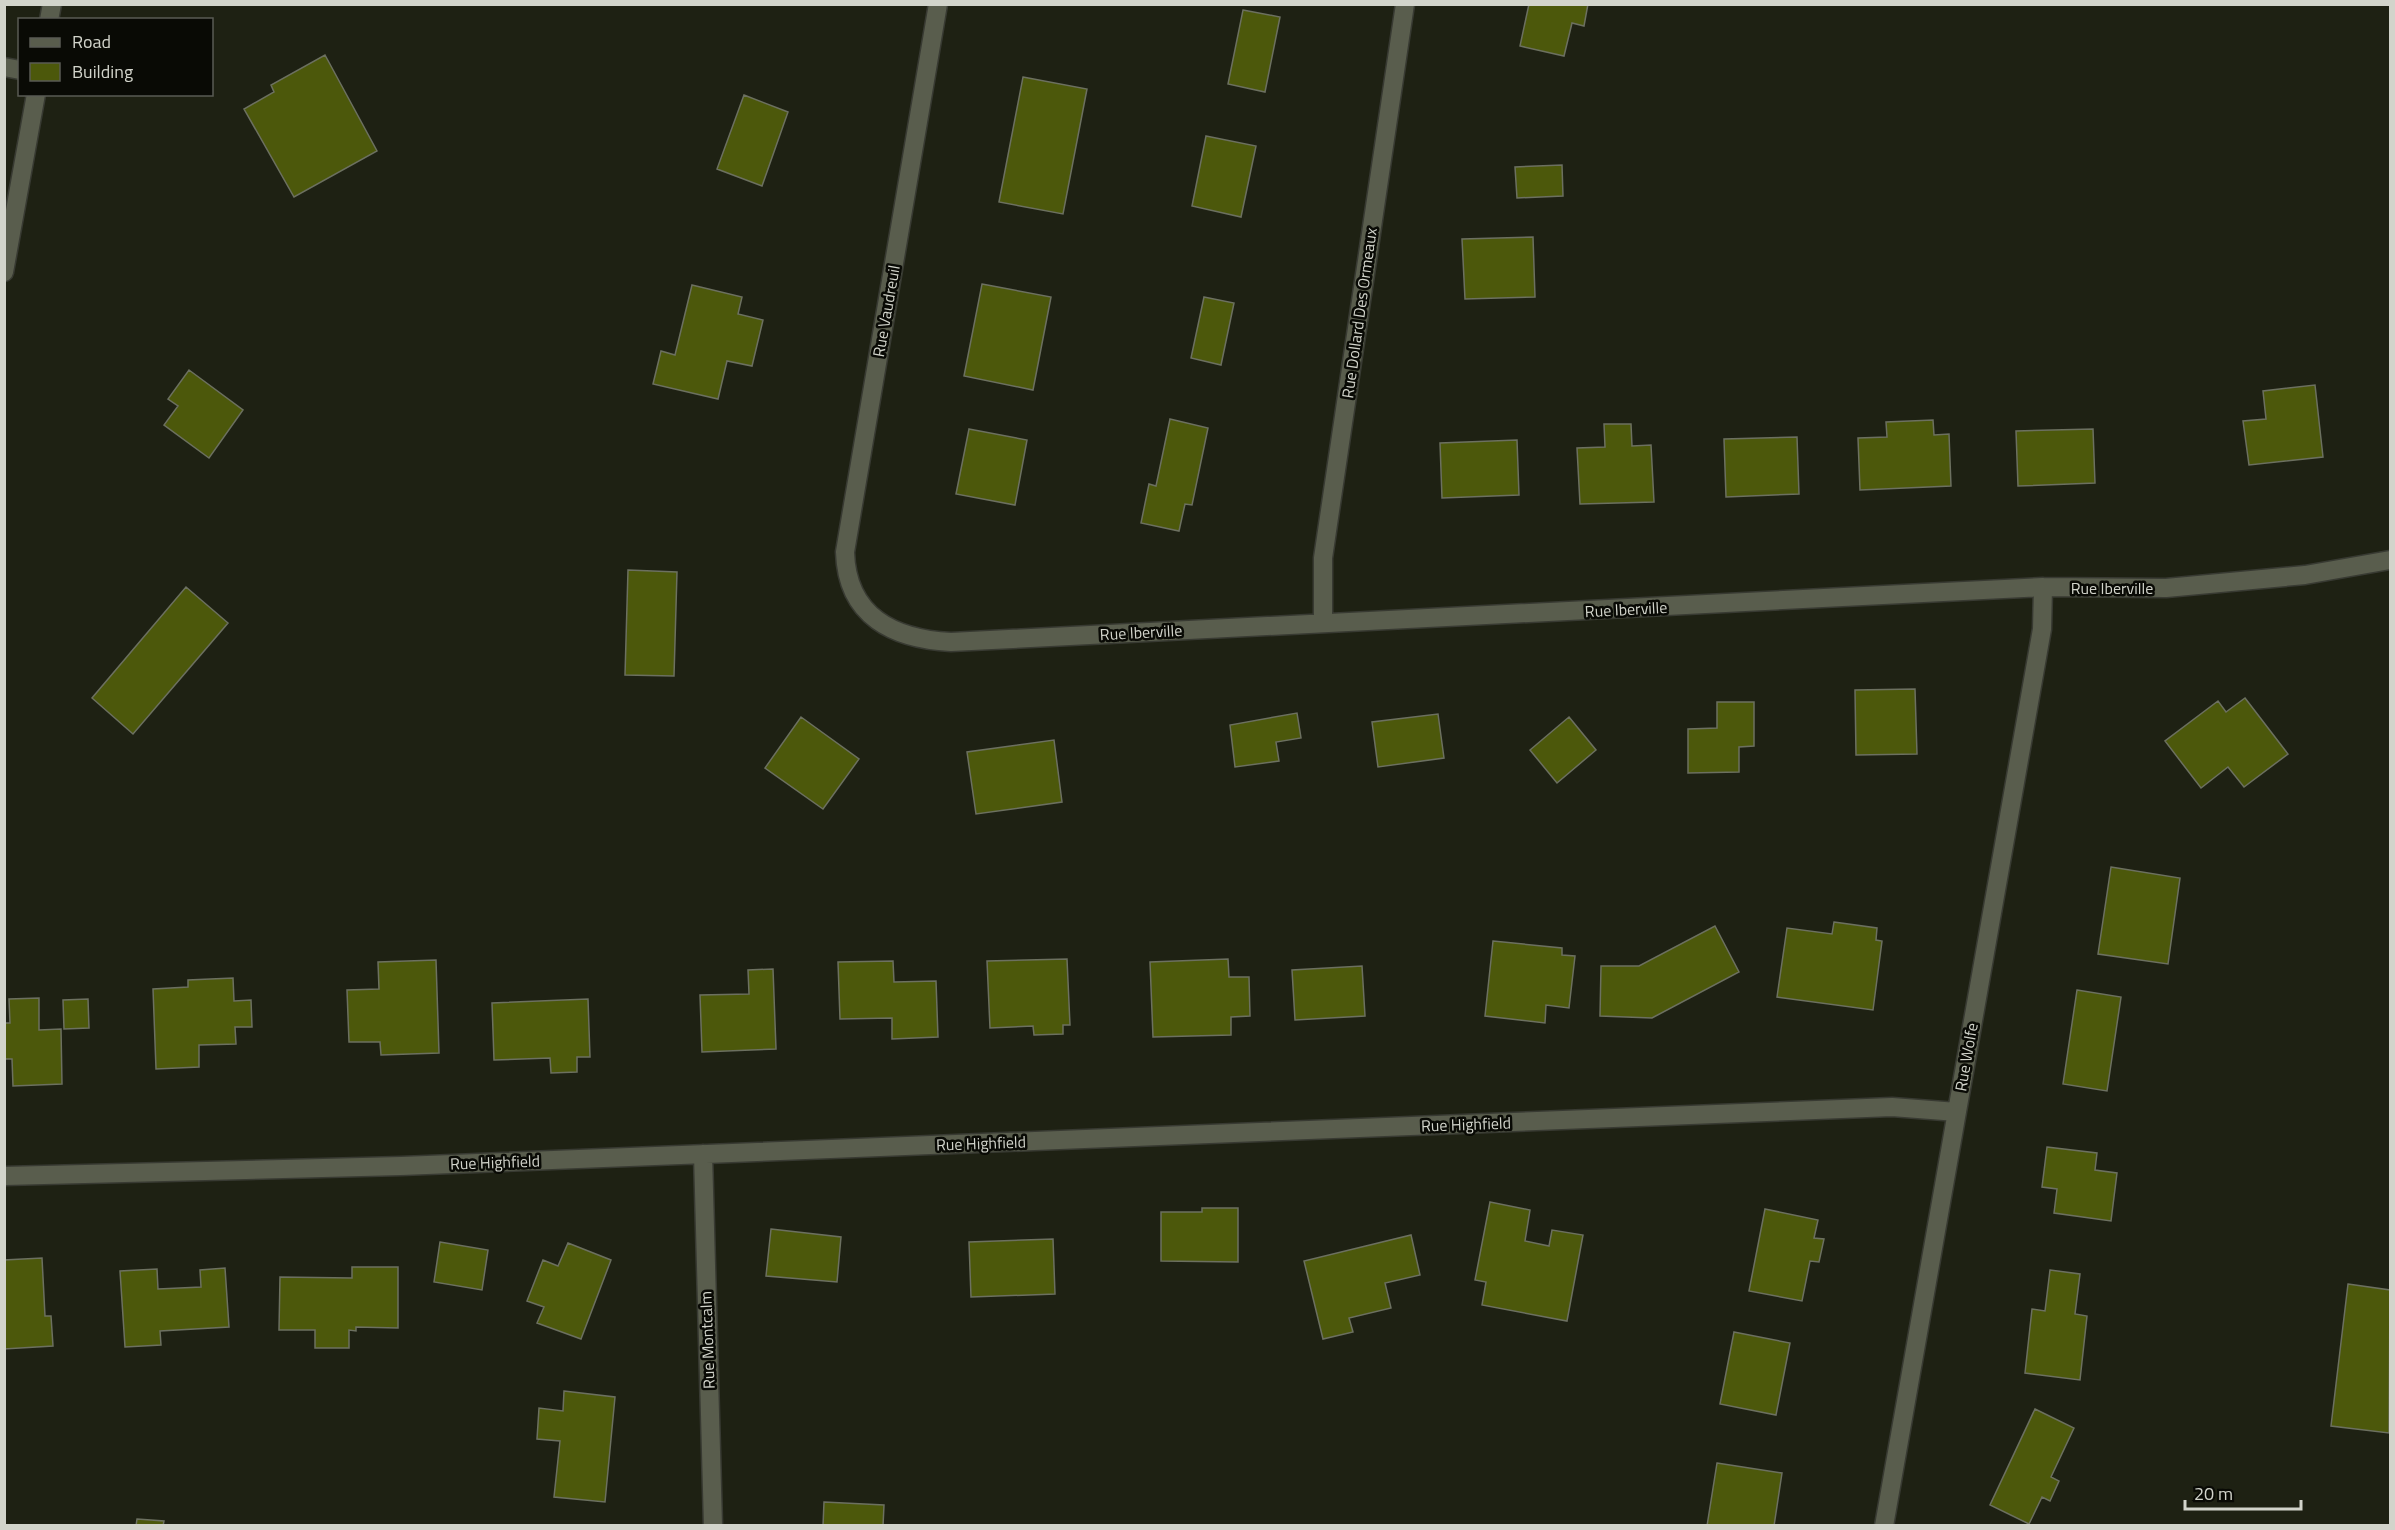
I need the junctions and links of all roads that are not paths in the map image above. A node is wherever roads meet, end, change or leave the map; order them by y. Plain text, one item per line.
1 (938, 4) edge
2 (1405, 4) edge
3 (36, 96) edge
4 (4, 272) edge
5 (2391, 560) edge
6 (2043, 587) junction
7 (868, 613) joint
8 (1323, 622) junction
9 (1957, 1112) junction
10 (703, 1154) junction
11 (4, 1176) edge
12 (713, 1526) edge
13 (1884, 1526) edge

1 - 7 street, Rue Vaudreuil
2 - 8 street, Rue Dollard Des Ormeaux
3 - 4 street
5 - 6 street, Rue Iberville
6 - 8 street, Rue Iberville
6 - 9 street, Rue Wolfe
7 - 8 street, Rue Iberville
9 - 10 street, Rue Highfield
9 - 13 street, Rue Wolfe
10 - 11 street, Rue Highfield
10 - 12 street, Rue Montcalm

